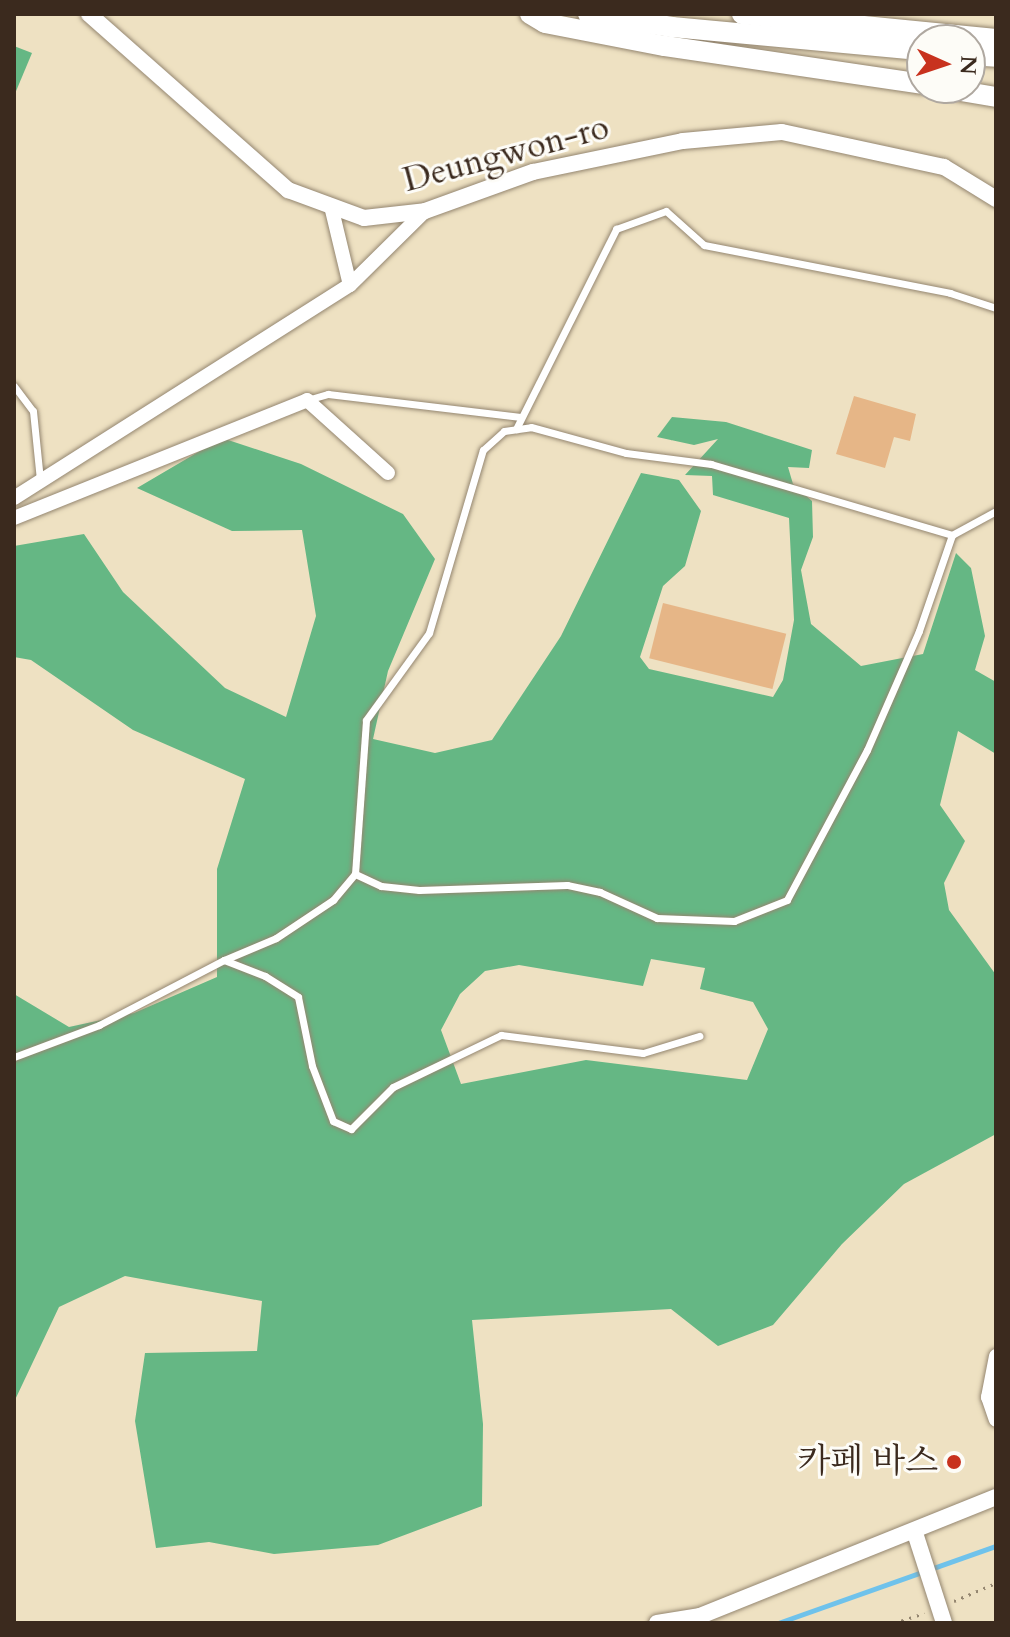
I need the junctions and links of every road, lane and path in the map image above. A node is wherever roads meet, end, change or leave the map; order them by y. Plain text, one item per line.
1 (89, 14) edge
2 (530, 14) edge
3 (588, 14) edge
4 (742, 14) edge
5 (996, 39) edge
6 (906, 49) edge
7 (906, 82) edge
8 (996, 199) edge
9 (331, 206) junction
10 (425, 211) junction
11 (350, 285) junction
12 (996, 308) edge
13 (14, 386) edge
14 (307, 400) junction
15 (521, 417) junction
16 (516, 429) junction
17 (388, 473) dead end
18 (40, 482) junction
19 (14, 498) edge
20 (996, 511) edge
21 (14, 518) edge
22 (952, 535) junction
23 (355, 874) junction
24 (224, 960) junction
25 (699, 1036) dead end
26 (14, 1057) edge
27 (996, 1356) edge
28 (996, 1420) edge
29 (996, 1497) edge
30 (918, 1538) junction
31 (657, 1623) edge
32 (944, 1623) edge

1 - 9 street, Deungwon-ro
2 - 7 main road
3 - 6 main road
4 - 5 main road
8 - 10 street, Deungwon-ro
9 - 10 street, Deungwon-ro
9 - 11 street
10 - 11 street
11 - 18 street
12 - 15 lane
13 - 18 lane
14 - 15 lane
14 - 17 street
14 - 21 street
15 - 16 lane
16 - 22 lane
16 - 23 lane
18 - 19 street
20 - 22 lane
22 - 23 lane
23 - 24 lane
24 - 25 lane
24 - 26 lane
27 - 28 street
29 - 30 street
30 - 31 street
30 - 32 street

